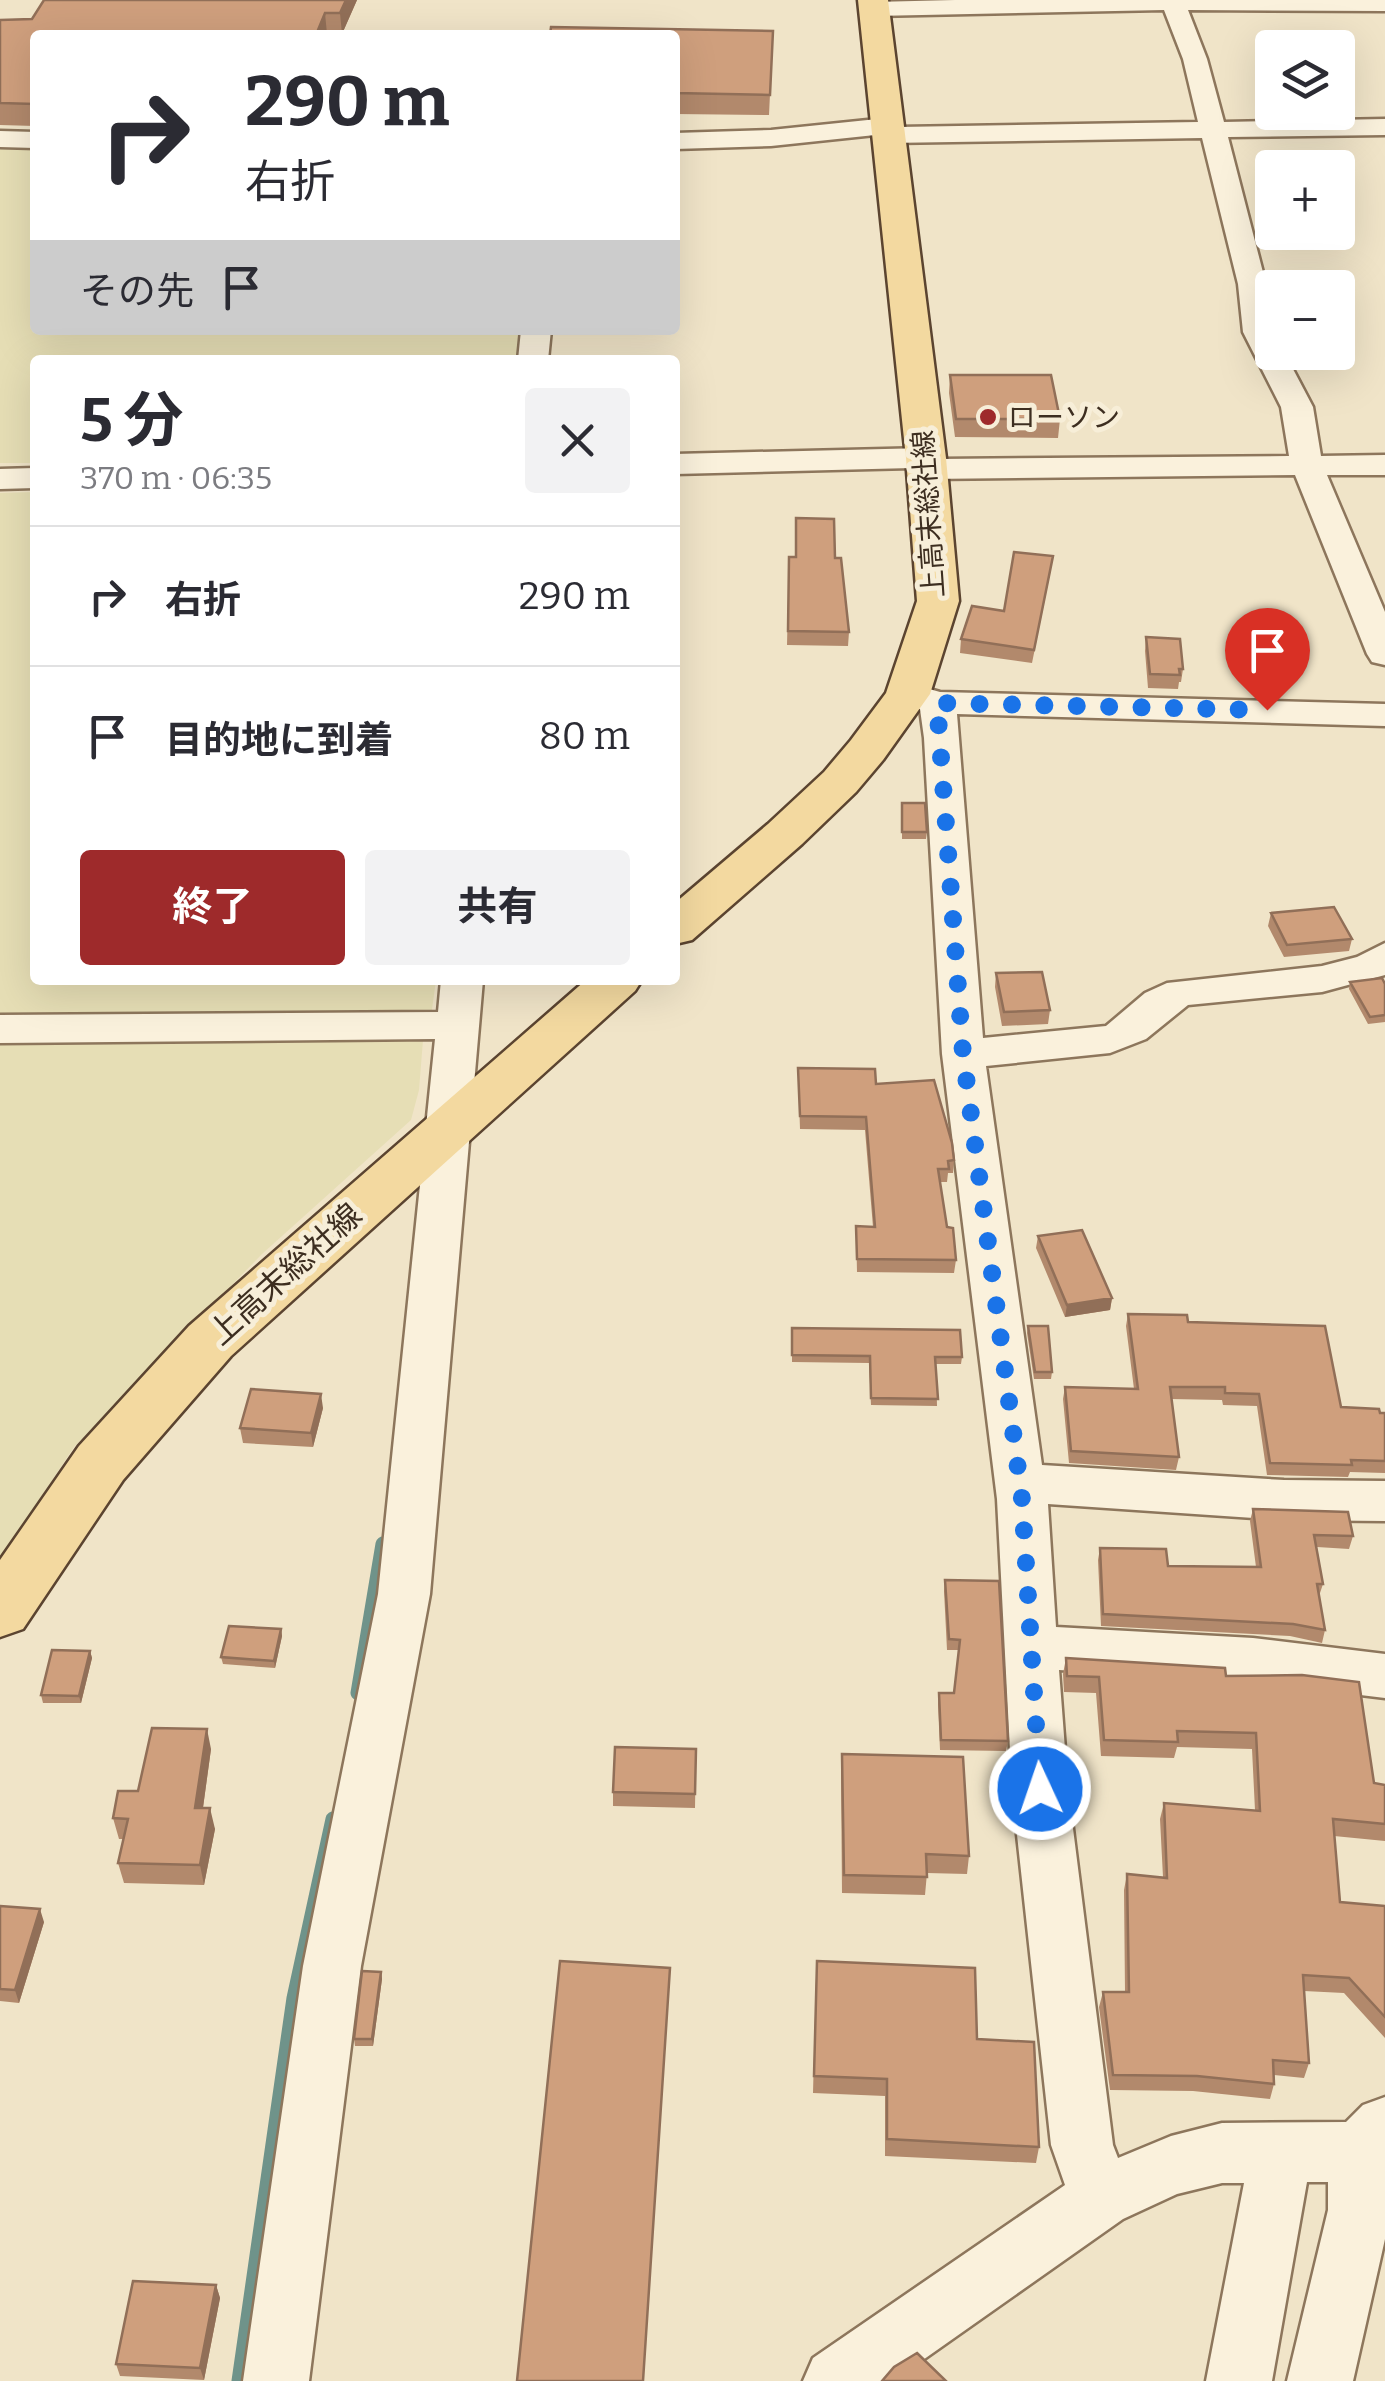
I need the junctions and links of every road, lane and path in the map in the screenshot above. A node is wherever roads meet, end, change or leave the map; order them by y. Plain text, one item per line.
1 (1173, 3) junction
2 (873, 4) edge
3 (1385, 4) edge
4 (1385, 127) edge
5 (1212, 129) junction
6 (888, 130) junction
7 (0, 139) edge
8 (30, 140) edge
9 (680, 141) edge
10 (926, 463) junction
11 (680, 464) edge
12 (1307, 465) junction
13 (1385, 465) edge
14 (30, 478) edge
15 (0, 479) edge
16 (1385, 654) edge
17 (923, 699) junction
18 (1385, 716) edge
19 (680, 925) edge
20 (1383, 964) edge
21 (461, 985) edge
22 (610, 985) edge
23 (457, 1025) junction
24 (0, 1029) edge
25 (963, 1054) junction
26 (446, 1128) junction
27 (1020, 1483) junction
28 (1385, 1501) edge
29 (0, 1612) edge
30 (1033, 1646) junction
31 (1385, 1676) edge
32 (1372, 2139) edge
33 (1282, 2152) junction
34 (1101, 2197) junction
35 (276, 2381) edge
36 (836, 2381) edge
37 (1239, 2381) edge
38 (1320, 2381) edge

1 - 2 street
1 - 3 street
1 - 5 street
2 - 6 main road, 上高末総社線
4 - 5 street
5 - 6 street
5 - 12 street
6 - 9 street
6 - 10 main road, 上高末総社線
7 - 8 street
10 - 11 street
10 - 12 street
10 - 17 main road, 上高末総社線
12 - 13 street
12 - 16 street
14 - 15 street
17 - 18 street
17 - 19 main road, 上高末総社線
17 - 25 street
20 - 25 street
21 - 23 street
22 - 26 main road, 上高末総社線
23 - 24 street
23 - 26 street
25 - 27 street
26 - 29 main road, 上高末総社線
26 - 35 street
27 - 28 street
27 - 30 street
30 - 31 street
30 - 34 street
32 - 33 street
32 - 38 street
33 - 34 street
33 - 37 street
34 - 36 street

